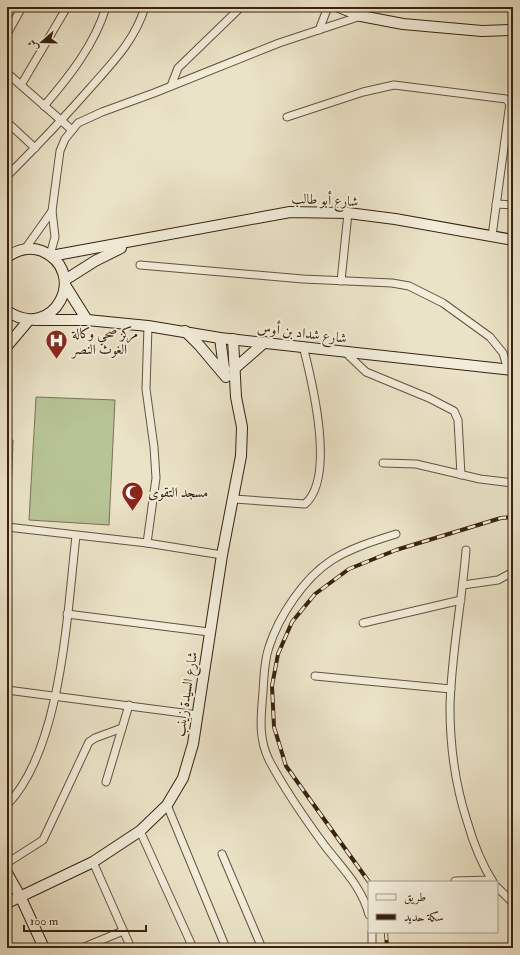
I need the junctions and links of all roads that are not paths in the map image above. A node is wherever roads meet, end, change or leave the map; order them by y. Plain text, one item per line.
1 (22, 7) edge
2 (67, 7) edge
3 (106, 7) edge
4 (145, 7) edge
5 (241, 7) edge
6 (328, 7) edge
7 (338, 7) edge
8 (361, 16) junction
9 (319, 30) junction
10 (513, 30) edge
11 (7, 34) edge
12 (7, 73) edge
13 (21, 85) junction
14 (171, 86) junction
15 (44, 106) junction
16 (287, 118) dead end
17 (62, 121) junction
18 (7, 122) edge
19 (72, 130) junction
20 (35, 148) junction
21 (7, 176) edge
22 (496, 204) junction
23 (513, 205) edge
24 (52, 211) junction
25 (348, 213) junction
26 (492, 236) junction
27 (513, 240) edge
28 (136, 241) junction
29 (25, 249) junction
30 (50, 255) junction
31 (7, 257) edge
32 (140, 265) dead end
33 (342, 281) junction
34 (65, 282) junction
35 (7, 311) edge
36 (32, 320) junction
37 (88, 320) junction
38 (148, 326) junction
39 (184, 331) junction
40 (220, 338) junction
41 (233, 339) junction
42 (265, 342) junction
43 (7, 346) edge
44 (303, 346) junction
45 (345, 352) junction
46 (234, 369) junction
47 (510, 370) edge
48 (226, 377) junction
49 (236, 397) junction
50 (383, 462) dead end
51 (461, 476) junction
52 (513, 483) edge
53 (234, 498) junction
54 (7, 527) edge
55 (396, 534) dead end
56 (76, 536) junction
57 (147, 543) junction
58 (466, 550) dead end
59 (222, 555) junction
60 (513, 572) edge
61 (463, 585) junction
62 (461, 600) junction
63 (67, 614) junction
64 (363, 623) dead end
65 (209, 632) junction
66 (315, 676) dead end
67 (451, 689) junction
68 (7, 690) edge
69 (55, 697) junction
70 (129, 705) junction
71 (198, 715) junction
72 (122, 728) junction
73 (106, 782) dead end
74 (7, 805) edge
75 (167, 805) junction
76 (140, 831) junction
77 (222, 854) dead end
78 (93, 862) junction
79 (7, 863) edge
80 (7, 873) edge
81 (454, 881) edge
82 (493, 881) edge
83 (498, 888) edge
84 (21, 898) junction
85 (7, 903) edge
86 (513, 903) edge
87 (368, 911) edge
88 (123, 931) junction
89 (372, 933) edge
90 (41, 947) edge
91 (82, 948) edge
92 (131, 948) edge
93 (193, 948) edge
94 (226, 948) edge
95 (262, 948) edge
96 (372, 948) edge

1 - 11 street
2 - 13 street
3 - 15 street
4 - 17 street
5 - 14 street
6 - 9 street
7 - 8 street
8 - 9 street
8 - 10 street
9 - 14 street
12 - 13 street
13 - 15 street
14 - 19 street
15 - 17 street
16 - 22 street
17 - 19 street
17 - 20 street
18 - 20 street
19 - 24 street
20 - 21 street
22 - 23 street
22 - 26 street
24 - 29 street
24 - 30 street
25 - 26 street, شارع أبو طالب
25 - 28 street, شارع أبو طالب
25 - 33 street
26 - 27 street, شارع أبو طالب
28 - 30 street, شارع أبو طالب
28 - 34 street, شارع أبو طالب
29 - 30 street
29 - 31 street
30 - 34 street
32 - 33 street
33 - 47 street
34 - 36 street
34 - 37 street
35 - 36 street, شارع شداد بن أوس
36 - 37 street, شارع شداد بن أوس
36 - 43 street
37 - 38 street, شارع شداد بن أوس
38 - 39 street, شارع شداد بن أوس
38 - 57 street
39 - 40 street, شارع شداد بن أوس
39 - 48 street
40 - 41 street, شارع شداد بن أوس
40 - 48 street, شارع السيدة زينب
41 - 42 street, شارع شداد بن أوس
41 - 46 street, شارع السيدة زينب
42 - 44 street, شارع شداد بن أوس
42 - 46 street
44 - 45 street, شارع شداد بن أوس
44 - 53 street
45 - 47 street, شارع شداد بن أوس
45 - 51 street
46 - 49 street, شارع السيدة زينب
48 - 49 street, شارع السيدة زينب
49 - 53 street, شارع السيدة زينب
50 - 51 street
51 - 52 street
53 - 59 street, شارع السيدة زينب
54 - 56 street
55 - 87 street
56 - 57 street
56 - 63 street
57 - 59 street
58 - 61 street
59 - 65 street, شارع السيدة زينب
60 - 61 street
61 - 62 street
62 - 64 street
62 - 67 street
63 - 65 street
63 - 69 street
65 - 71 street, شارع السيدة زينب
66 - 67 street
67 - 82 street
68 - 69 street
69 - 70 street
69 - 74 street
70 - 71 street
70 - 72 street
71 - 75 street, شارع السيدة زينب
72 - 73 street
72 - 79 street
75 - 76 street, شارع السيدة زينب
75 - 94 street
76 - 78 street, شارع السيدة زينب
76 - 93 street
77 - 95 street
78 - 84 street, شارع السيدة زينب
78 - 88 street
80 - 84 street
81 - 82 street
83 - 86 street
84 - 85 street, شارع السيدة زينب
84 - 90 street
88 - 91 street
88 - 92 street
89 - 96 street

